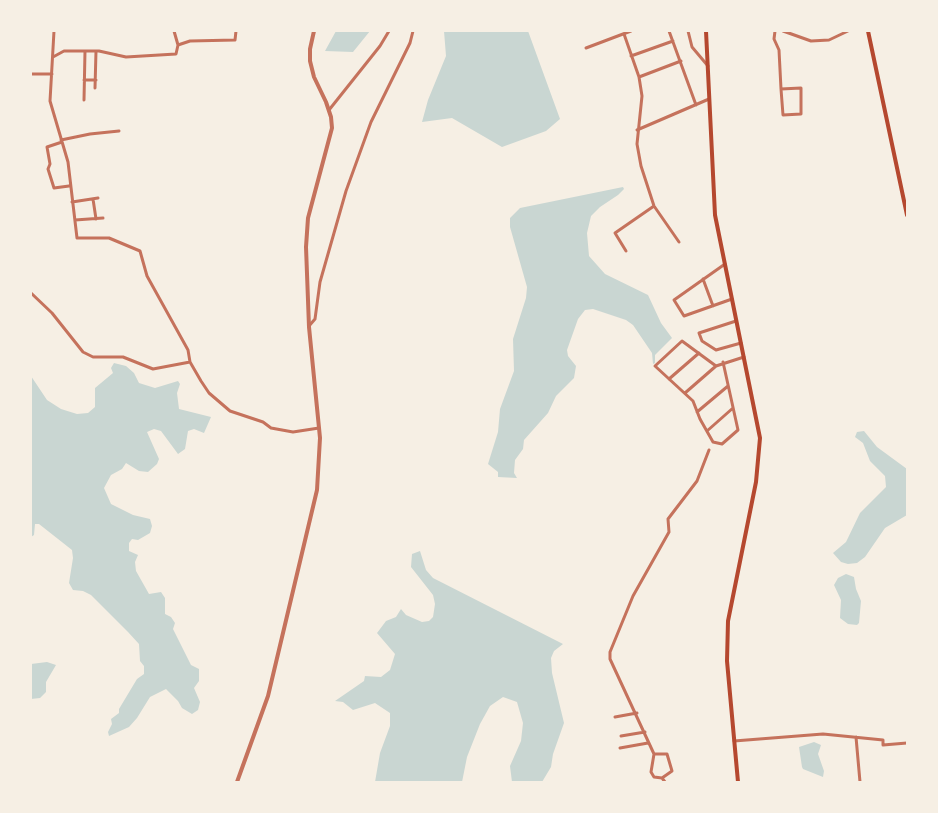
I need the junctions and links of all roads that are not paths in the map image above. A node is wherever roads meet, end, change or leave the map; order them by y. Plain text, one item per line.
1 (54, 31) edge
2 (174, 31) edge
3 (236, 31) edge
4 (314, 31) edge
5 (389, 31) edge
6 (413, 31) edge
7 (631, 31) edge
8 (669, 31) edge
9 (688, 31) edge
10 (706, 31) edge
11 (775, 31) edge
12 (783, 31) edge
13 (848, 31) edge
14 (868, 31) edge
15 (624, 34) junction
16 (673, 41) junction
17 (178, 45) junction
18 (586, 48) dead end
19 (85, 51) junction
20 (96, 51) junction
21 (53, 56) junction
22 (631, 56) junction
23 (681, 61) junction
24 (709, 67) junction
25 (31, 74) edge
26 (52, 74) junction
27 (639, 78) junction
28 (84, 80) junction
29 (96, 80) junction
30 (95, 88) dead end
31 (781, 89) junction
32 (710, 99) junction
33 (84, 100) dead end
34 (696, 105) junction
35 (329, 110) junction
36 (637, 130) junction
37 (119, 131) dead end
38 (62, 141) junction
39 (69, 186) junction
40 (98, 198) dead end
41 (92, 199) junction
42 (72, 202) junction
43 (654, 206) junction
44 (907, 215) edge
45 (103, 218) dead end
46 (96, 219) junction
47 (75, 220) junction
48 (679, 242) dead end
49 (626, 251) dead end
50 (725, 264) junction
51 (703, 279) junction
52 (31, 293) edge
53 (732, 299) junction
54 (713, 306) junction
55 (736, 321) junction
56 (309, 327) junction
57 (741, 343) junction
58 (699, 353) junction
59 (744, 357) junction
60 (190, 362) junction
61 (723, 362) junction
62 (716, 366) junction
63 (669, 379) junction
64 (728, 386) junction
65 (685, 393) junction
66 (733, 408) junction
67 (697, 412) junction
68 (320, 427) junction
69 (707, 431) junction
70 (708, 450) dead end
71 (637, 714) junction
72 (615, 717) dead end
73 (645, 732) junction
74 (621, 736) dead end
75 (856, 737) junction
76 (734, 741) junction
77 (648, 743) junction
78 (907, 743) edge
79 (620, 748) dead end
80 (654, 754) junction
81 (664, 780) edge
82 (236, 782) edge
83 (738, 782) edge
84 (860, 782) edge

1 - 21 street
2 - 17 street
3 - 17 street
4 - 35 street
5 - 35 street
6 - 56 street
7 - 15 street
8 - 16 street
9 - 24 street
10 - 24 main road
11 - 31 street
12 - 13 street
14 - 44 main road
15 - 18 street
15 - 22 street
16 - 22 street
16 - 23 street
17 - 20 street
19 - 20 street
19 - 21 street
19 - 28 street
20 - 29 street
21 - 26 street
22 - 27 street
23 - 27 street
23 - 34 street
24 - 32 main road
25 - 26 street
26 - 38 street
27 - 36 street
28 - 29 street
28 - 33 street
29 - 30 street
31 - 31 street
32 - 34 street
32 - 50 main road
34 - 36 street
35 - 56 street
36 - 43 street
37 - 38 street
38 - 39 street
38 - 39 street
39 - 42 street
40 - 41 street
41 - 42 street
41 - 46 street
42 - 47 street
43 - 48 street
43 - 49 street
45 - 46 street
46 - 47 street
47 - 60 street
50 - 51 street
50 - 53 main road
51 - 54 street
51 - 54 street
52 - 60 street
53 - 54 street
53 - 55 main road
55 - 57 main road
55 - 57 street
56 - 68 street
57 - 59 main road
58 - 62 street
58 - 63 street
58 - 63 street
59 - 61 street
59 - 76 main road
60 - 68 street
61 - 62 street
61 - 64 street
62 - 65 street
63 - 65 street
64 - 66 street
64 - 67 street
65 - 67 street
66 - 69 street
66 - 69 street
67 - 69 street
68 - 82 street
70 - 71 street
71 - 72 street
71 - 73 street
73 - 74 street
73 - 77 street
75 - 76 street
75 - 78 street
75 - 84 street
76 - 83 main road
77 - 79 street
77 - 80 street
80 - 81 street
80 - 81 street

